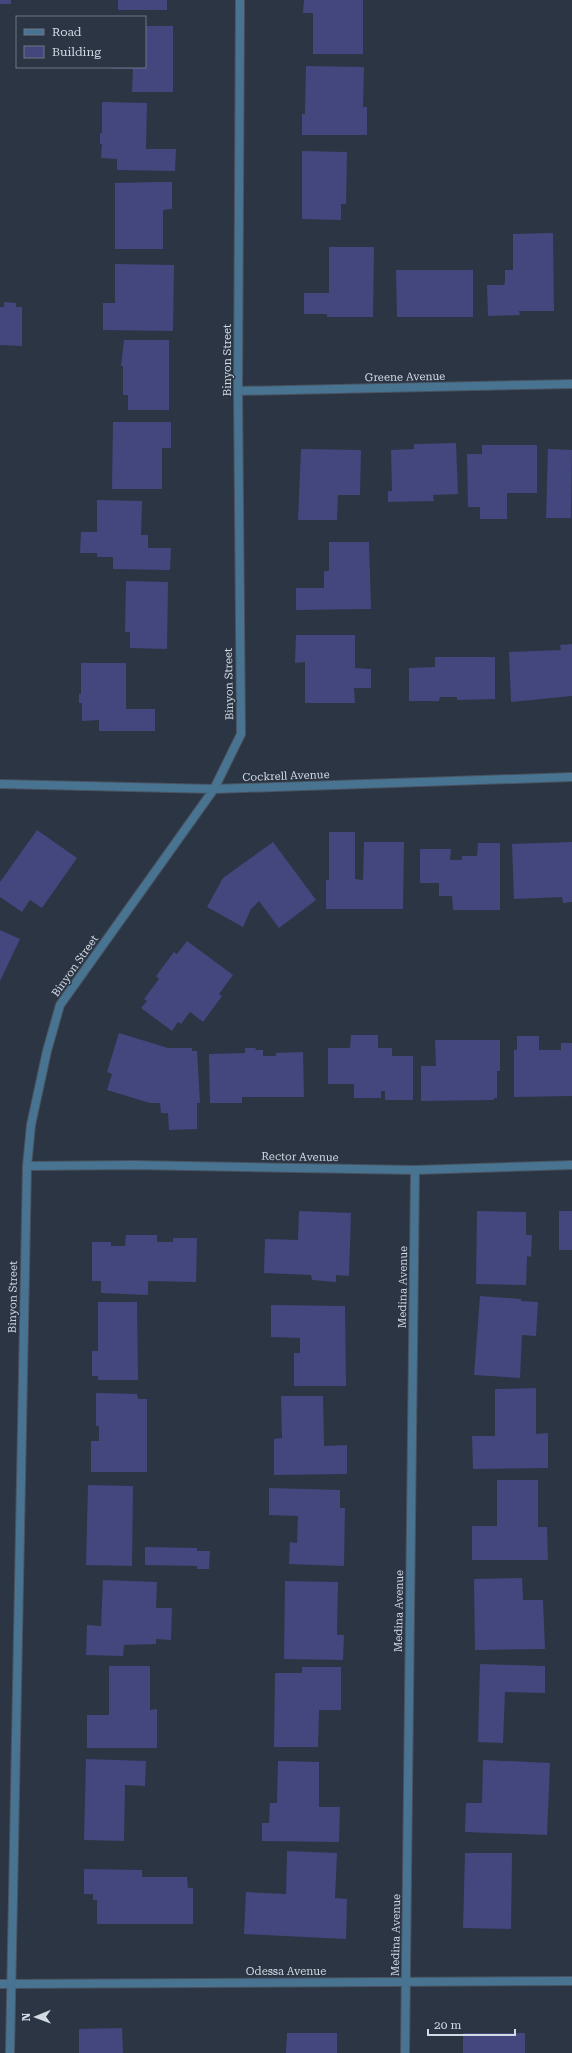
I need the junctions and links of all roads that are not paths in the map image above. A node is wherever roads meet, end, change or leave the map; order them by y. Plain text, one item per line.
1 (240, 0) edge
2 (572, 384) edge
3 (238, 391) junction
4 (572, 777) edge
5 (0, 784) edge
6 (214, 789) junction
7 (572, 1165) edge
8 (27, 1166) junction
9 (415, 1170) junction
10 (572, 1981) edge
11 (406, 1982) junction
12 (0, 1984) edge
13 (12, 1984) junction
14 (10, 2053) edge
15 (405, 2053) edge

1 - 3 street, Binyon Street
2 - 3 street, Greene Avenue
3 - 6 street, Binyon Street
4 - 6 street, Cockrell Avenue
5 - 6 street, Cockrell Avenue
6 - 8 street, Binyon Street
7 - 9 street, Rector Avenue
8 - 9 street, Rector Avenue
8 - 13 street, Binyon Street
9 - 11 street, Medina Avenue
10 - 11 street, Odessa Avenue
11 - 13 street, Odessa Avenue
11 - 15 street, Medina Avenue
12 - 13 street, Odessa Avenue
13 - 14 street, Binyon Street

